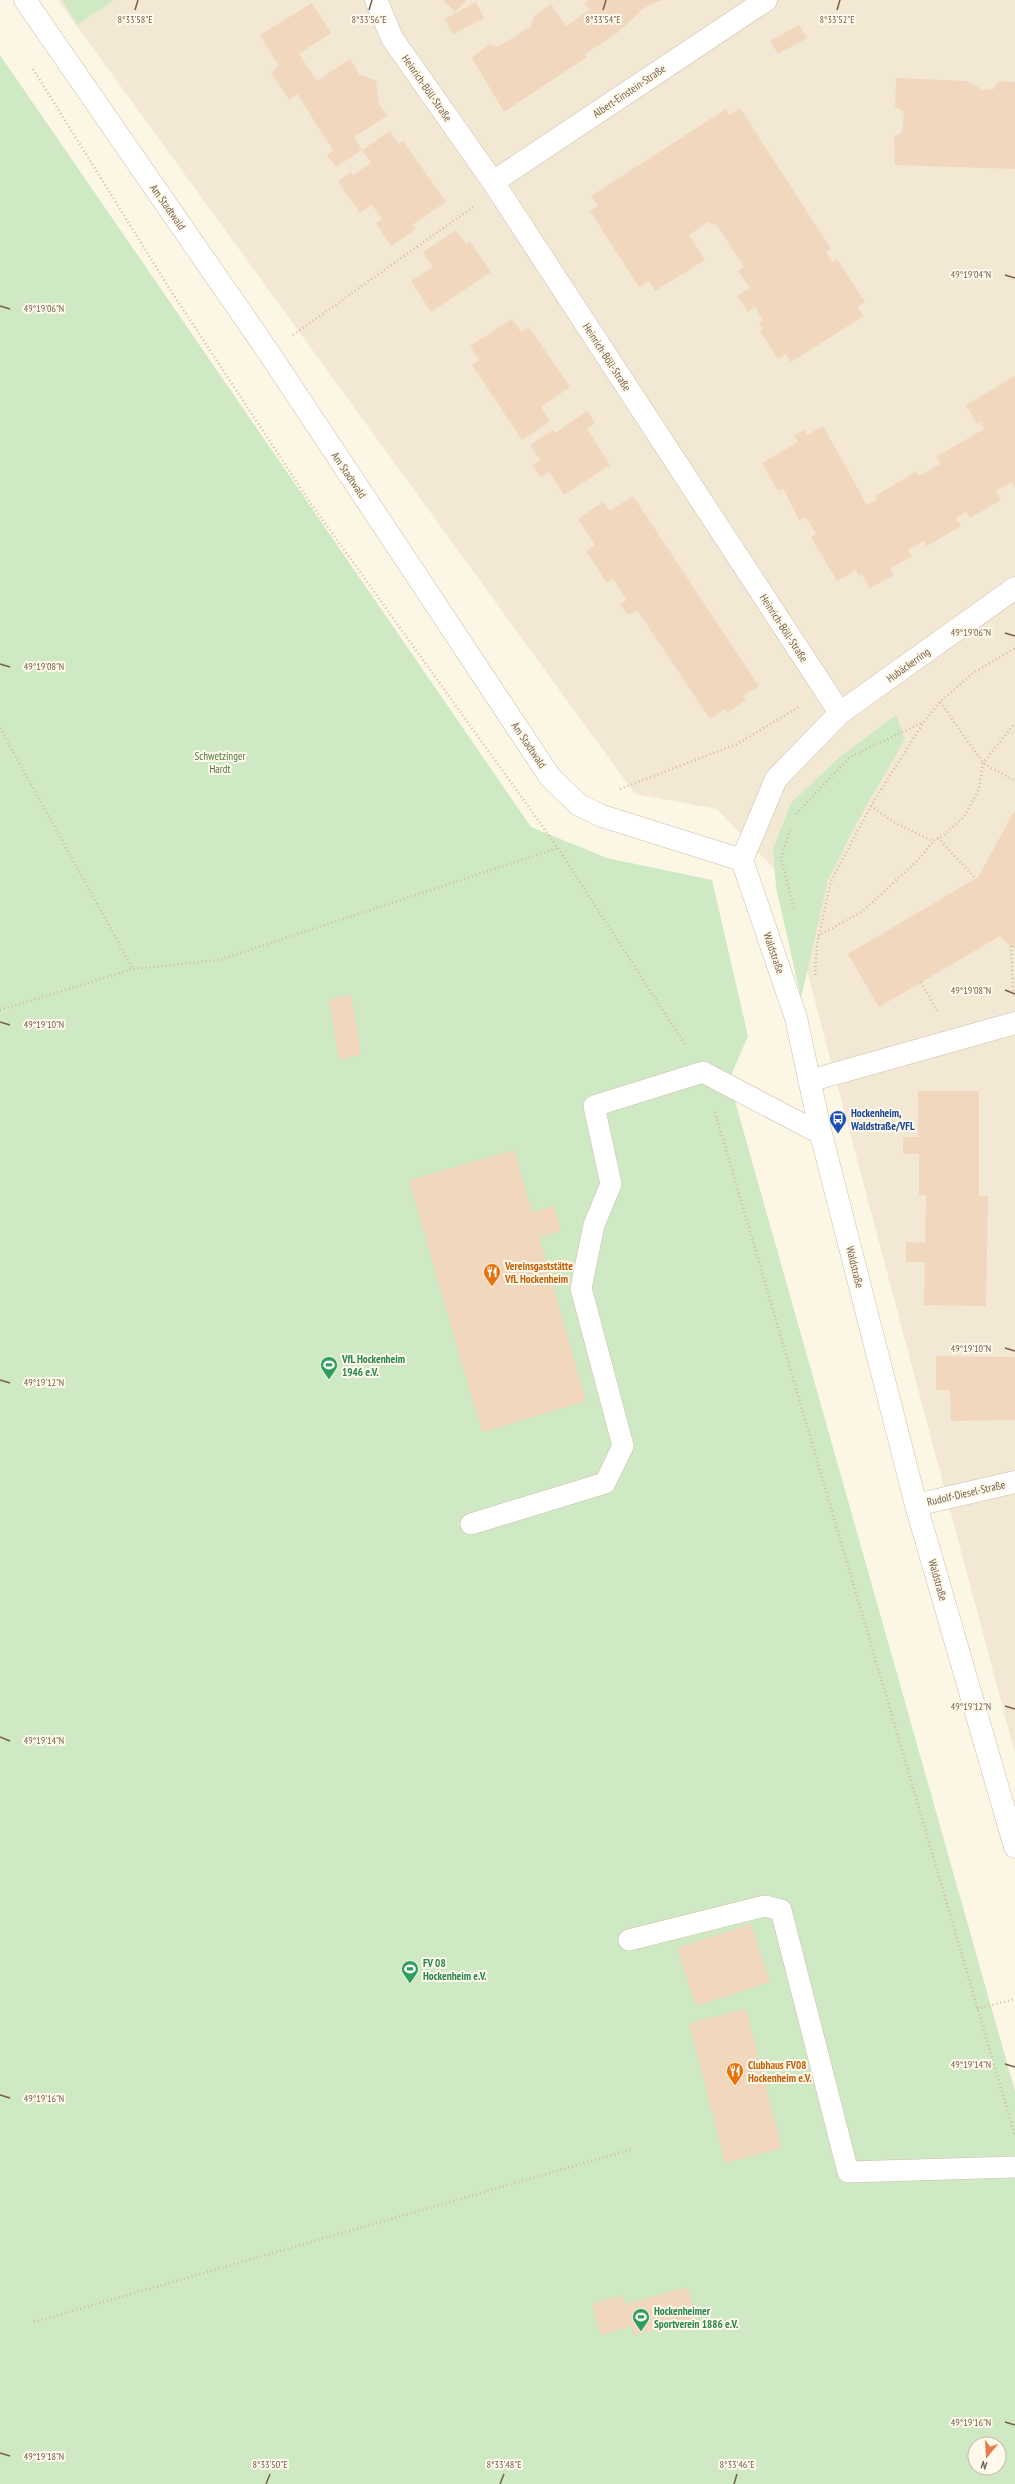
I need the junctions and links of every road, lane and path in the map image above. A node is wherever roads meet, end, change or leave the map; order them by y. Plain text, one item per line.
1 (25, 0) edge
2 (376, 0) edge
3 (766, 0) edge
4 (29, 63) dead end
5 (493, 182) junction
6 (269, 353) junction
7 (1015, 588) edge
8 (1015, 648) edge
9 (940, 702) junction
10 (840, 713) junction
11 (922, 723) junction
12 (1015, 723) edge
13 (0, 728) edge
14 (983, 763) junction
15 (1015, 781) edge
16 (871, 806) junction
17 (793, 822) dead end
18 (790, 829) dead end
19 (938, 838) junction
20 (933, 841) junction
21 (558, 848) junction
22 (742, 860) junction
23 (975, 878) dead end
24 (794, 911) dead end
25 (818, 936) junction
26 (1011, 946) dead end
27 (133, 969) junction
28 (815, 981) dead end
29 (0, 1010) edge
30 (1014, 1023) edge
31 (703, 1072) junction
32 (809, 1081) junction
33 (821, 1134) junction
34 (1015, 1482) edge
35 (916, 1505) junction
36 (471, 1524) dead end
37 (1015, 1847) edge
38 (629, 1940) dead end
39 (1015, 2000) edge
40 (978, 2009) junction
41 (1015, 2137) edge
42 (633, 2149) dead end
43 (1015, 2167) edge
44 (34, 2322) dead end

1 - 6 street, Am Stadtwald
2 - 5 street, Heinrich-Böll-Straße
3 - 5 street, Albert-Einstein-Straße
4 - 21 path
5 - 6 path
5 - 10 street, Heinrich-Böll-Straße
6 - 22 street, Am Stadtwald
7 - 10 street, Hubäckerring
8 - 9 path
9 - 11 path
9 - 14 path
10 - 22 street
11 - 16 path
11 - 17 path
12 - 14 path
13 - 27 path
14 - 15 path
14 - 19 path
16 - 20 path
16 - 25 path
18 - 24 path
19 - 20 path
19 - 23 path
20 - 25 path
21 - 27 path
21 - 31 path
22 - 32 street, Waldstraße
25 - 28 path
26 - 30 path
27 - 29 path
30 - 32 street
31 - 33 lane
31 - 36 lane
31 - 40 path
32 - 33 street, Waldstraße
33 - 35 street, Waldstraße
34 - 35 street, Rudolf-Diesel-Straße
35 - 37 street, Waldstraße
38 - 43 lane
39 - 40 path
40 - 41 path
42 - 44 path

